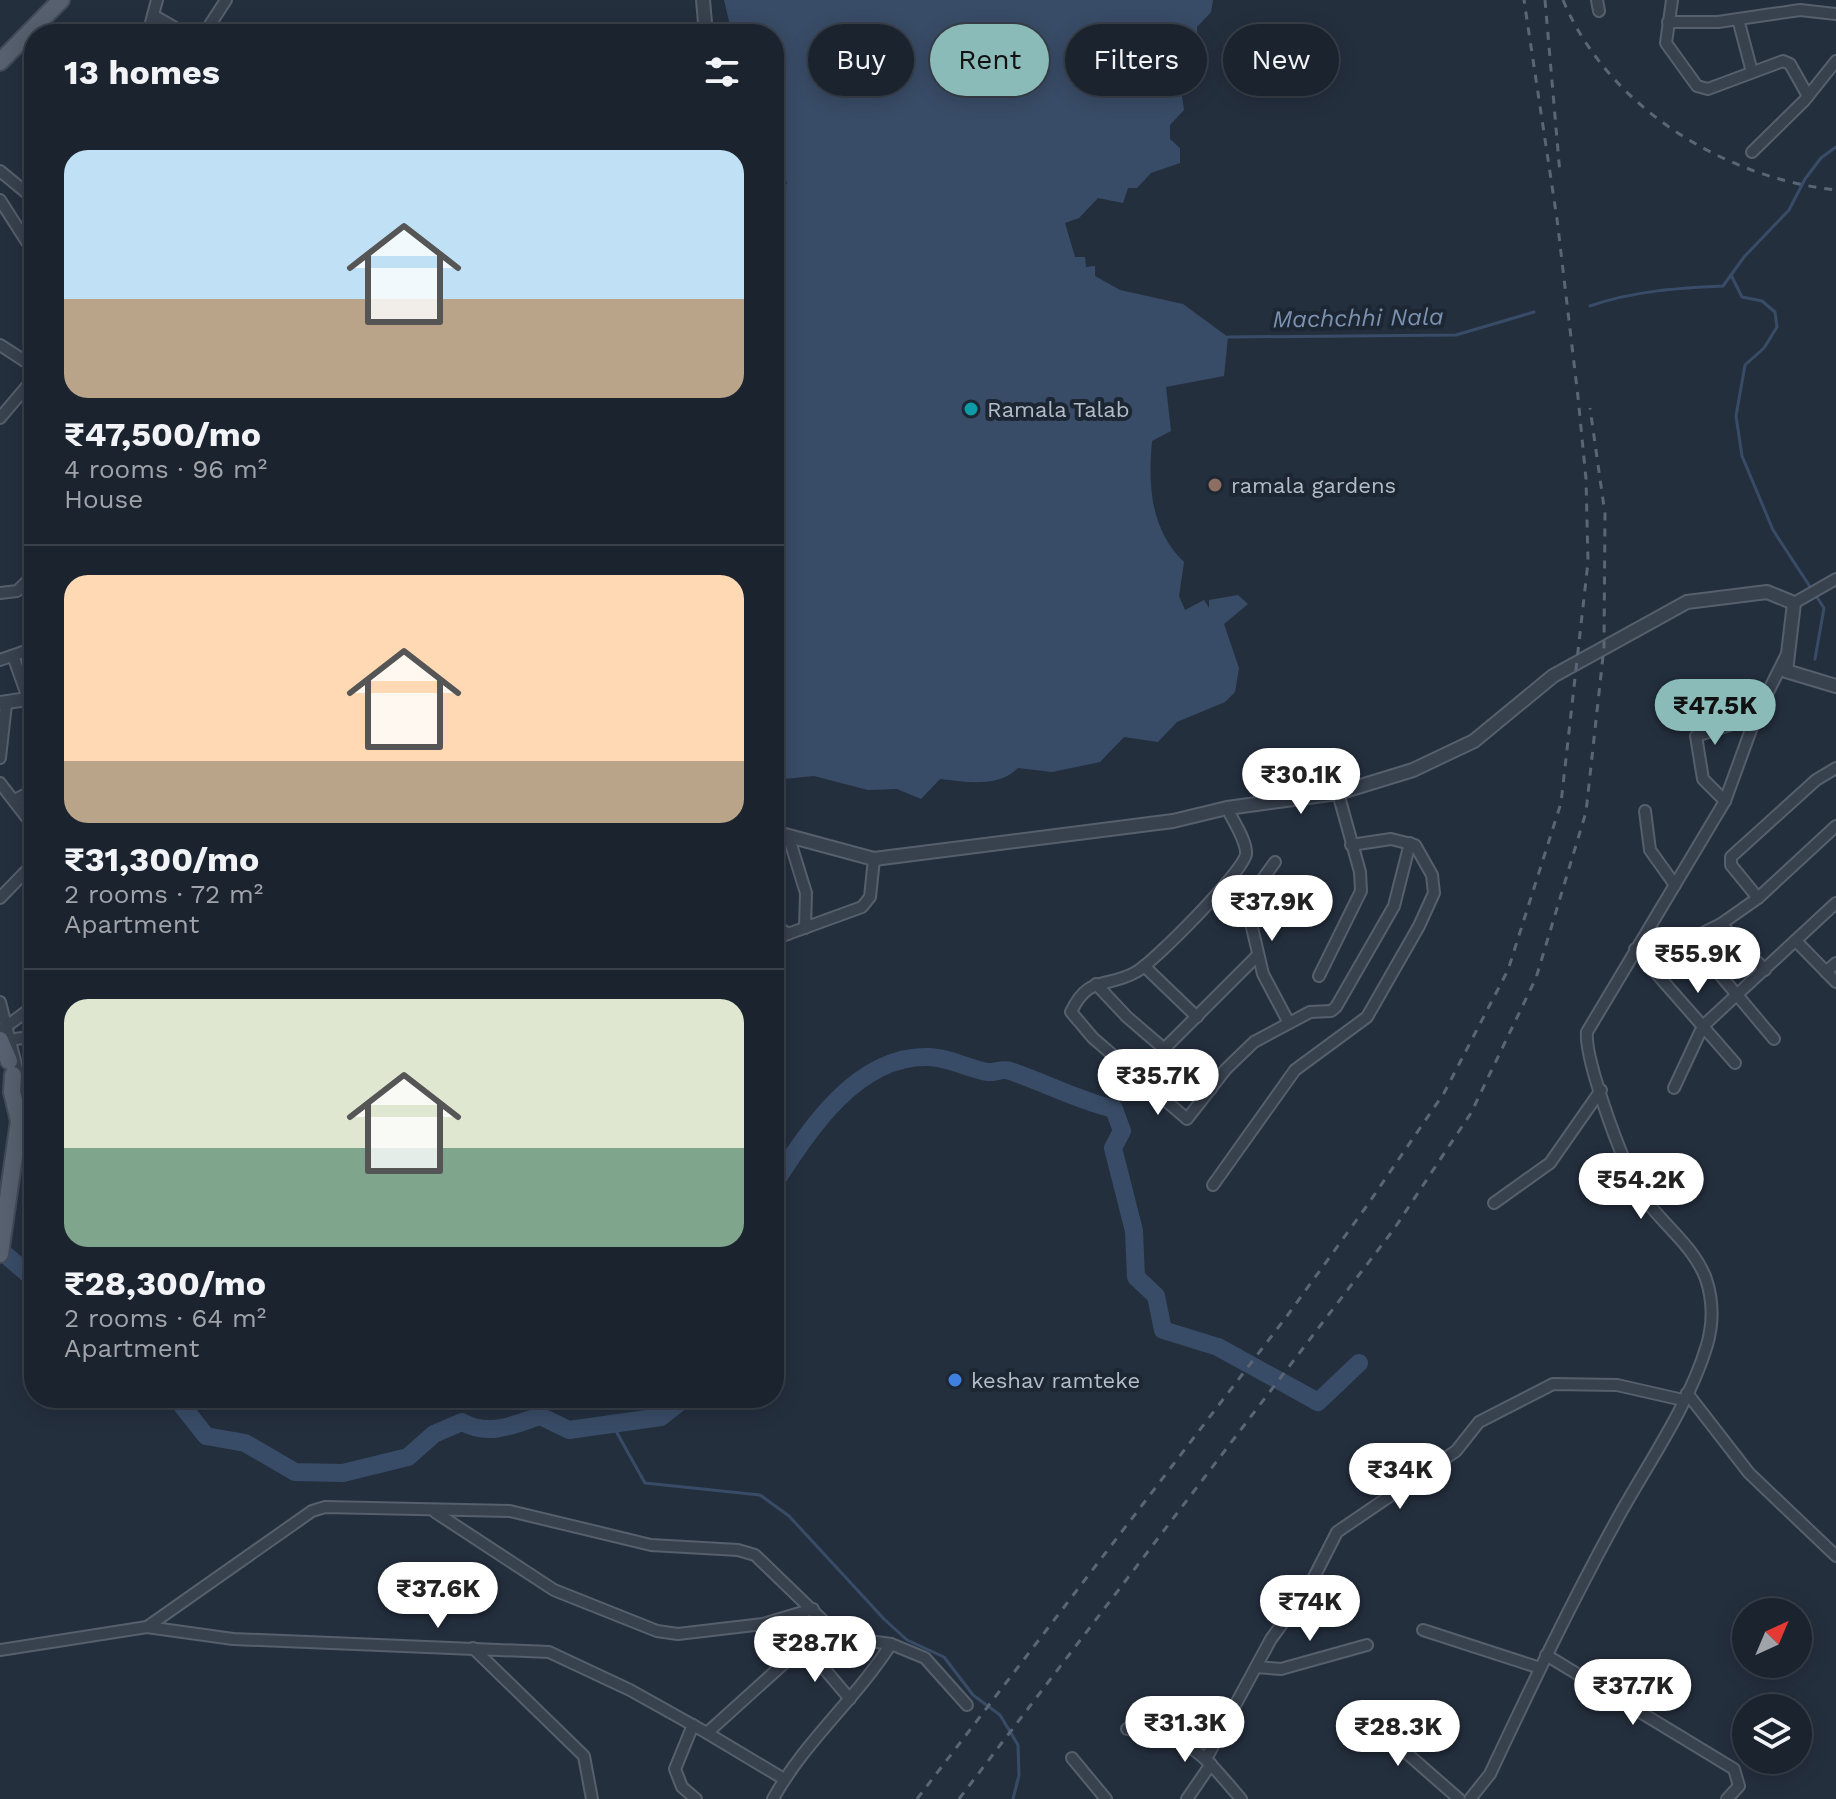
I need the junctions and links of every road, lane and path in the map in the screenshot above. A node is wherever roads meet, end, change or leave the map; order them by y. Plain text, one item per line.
1 (157, 0) edge
2 (226, 0) edge
3 (703, 0) edge
4 (1672, 0) edge
5 (52, 3) edge
6 (1836, 14) edge
7 (153, 15) junction
8 (1738, 19) junction
9 (1668, 22) junction
10 (33, 24) edge
11 (151, 24) edge
12 (169, 24) edge
13 (210, 24) edge
14 (705, 24) edge
15 (24, 35) edge
16 (1836, 61) edge
17 (0, 62) edge
18 (1752, 72) junction
19 (1808, 96) junction
20 (1752, 152) dead end
21 (0, 171) edge
22 (24, 191) edge
23 (0, 200) edge
24 (24, 237) edge
25 (0, 345) edge
26 (24, 361) edge
27 (24, 390) edge
28 (0, 418) edge
29 (1836, 579) edge
30 (24, 584) edge
31 (0, 593) edge
32 (1794, 603) junction
33 (24, 652) edge
34 (1787, 653) junction
35 (13, 656) junction
36 (0, 660) edge
37 (24, 682) edge
38 (1836, 686) edge
39 (24, 700) edge
40 (3, 704) edge
41 (1756, 716) junction
42 (0, 758) edge
43 (1836, 768) edge
44 (0, 783) edge
45 (1338, 793) junction
46 (24, 795) edge
47 (15, 800) junction
48 (1725, 801) junction
49 (1227, 808) junction
50 (1645, 811) dead end
51 (24, 813) edge
52 (1836, 826) edge
53 (784, 836) edge
54 (789, 838) junction
55 (1410, 843) junction
56 (1351, 845) junction
57 (874, 859) junction
58 (1275, 862) dead end
59 (24, 873) edge
60 (1675, 885) junction
61 (0, 898) edge
62 (1758, 898) junction
63 (1836, 903) edge
64 (1721, 924) junction
65 (805, 928) junction
66 (784, 931) edge
67 (788, 934) junction
68 (784, 935) edge
69 (1691, 940) junction
70 (1796, 941) junction
71 (1635, 949) junction
72 (1257, 956) junction
73 (1646, 961) junction
74 (1836, 963) edge
75 (1144, 966) junction
76 (1765, 970) junction
77 (1826, 972) junction
78 (1319, 976) dead end
79 (1836, 982) edge
80 (1096, 984) junction
81 (1737, 995) junction
82 (0, 1002) edge
83 (24, 1016) edge
84 (1197, 1017) junction
85 (1289, 1023) junction
86 (1703, 1026) junction
87 (24, 1037) edge
88 (3, 1038) edge
89 (1774, 1039) dead end
90 (1164, 1049) junction
91 (1735, 1063) dead end
92 (1674, 1088) dead end
93 (1211, 1089) junction
94 (1601, 1090) junction
95 (19, 1110) junction
96 (1213, 1185) dead end
97 (1494, 1203) dead end
98 (0, 1254) edge
99 (1685, 1397) junction
100 (433, 1510) junction
101 (1836, 1556) edge
102 (813, 1609) junction
103 (147, 1627) junction
104 (1423, 1630) dead end
105 (836, 1634) junction
106 (891, 1644) junction
107 (1367, 1645) dead end
108 (805, 1646) junction
109 (473, 1648) junction
110 (0, 1650) edge
111 (1546, 1655) junction
112 (1256, 1667) junction
113 (1540, 1668) junction
114 (850, 1699) junction
115 (967, 1705) dead end
116 (1370, 1711) dead end
117 (693, 1725) junction
118 (1127, 1729) dead end
119 (707, 1733) junction
120 (1072, 1758) dead end
121 (1209, 1761) junction
122 (784, 1779) junction
123 (592, 1799) edge
124 (696, 1799) edge
125 (773, 1799) edge
126 (1106, 1799) edge
127 (1187, 1799) edge
128 (1241, 1799) edge
129 (1459, 1799) edge
130 (1470, 1799) edge
131 (1727, 1799) edge

1 - 7 street
2 - 13 street
3 - 14 street
4 - 9 street
5 - 10 main road
6 - 8 street
7 - 11 street
7 - 12 street
8 - 9 street
8 - 18 street
9 - 18 street
15 - 17 main road
16 - 19 street
18 - 19 street
19 - 20 street
21 - 22 street
23 - 24 street
25 - 26 street
27 - 28 street
29 - 32 street
30 - 31 street
32 - 34 street
32 - 45 street
33 - 35 street
34 - 38 street
34 - 41 street
35 - 36 street
35 - 37 street
39 - 40 street
40 - 42 street
41 - 48 street
41 - 48 street
43 - 62 street
44 - 47 street
45 - 49 street
45 - 56 street
46 - 47 street
47 - 51 street
48 - 60 street
49 - 57 street
49 - 75 street
50 - 60 street
52 - 62 street
53 - 54 street
54 - 57 street
54 - 65 street
55 - 56 street
55 - 85 street
55 - 96 street
56 - 78 street
57 - 65 street
58 - 72 street
59 - 61 street
60 - 71 street
62 - 64 street
63 - 70 street
64 - 69 street
64 - 76 street
65 - 67 street
66 - 67 street
67 - 68 street
69 - 73 street
69 - 81 street
70 - 76 street
70 - 77 street
71 - 73 street
71 - 94 street
72 - 84 street
72 - 85 street
73 - 86 street
74 - 77 street
75 - 80 street
75 - 84 street
76 - 81 street
77 - 79 street
80 - 90 street
80 - 93 street
81 - 86 street
81 - 89 street
82 - 88 street
83 - 88 street
84 - 90 street
85 - 93 street
86 - 91 street
86 - 92 street
87 - 88 street
88 - 95 main road
88 - 95 street
90 - 93 street
94 - 97 street
94 - 99 street
95 - 98 main road
99 - 101 street
99 - 111 street
99 - 112 street
100 - 102 street
100 - 102 street
100 - 103 street
102 - 105 street
103 - 109 street
103 - 110 street
104 - 113 street
105 - 106 street
105 - 108 street
106 - 114 street
106 - 115 street
107 - 112 street
108 - 114 street
108 - 119 street
109 - 117 street
109 - 123 street
111 - 113 street
111 - 131 street
112 - 121 street
113 - 130 street
114 - 122 street
116 - 129 street
117 - 119 street
117 - 124 street
118 - 121 street
119 - 122 street
120 - 126 street
121 - 127 street
121 - 128 street
122 - 125 street

